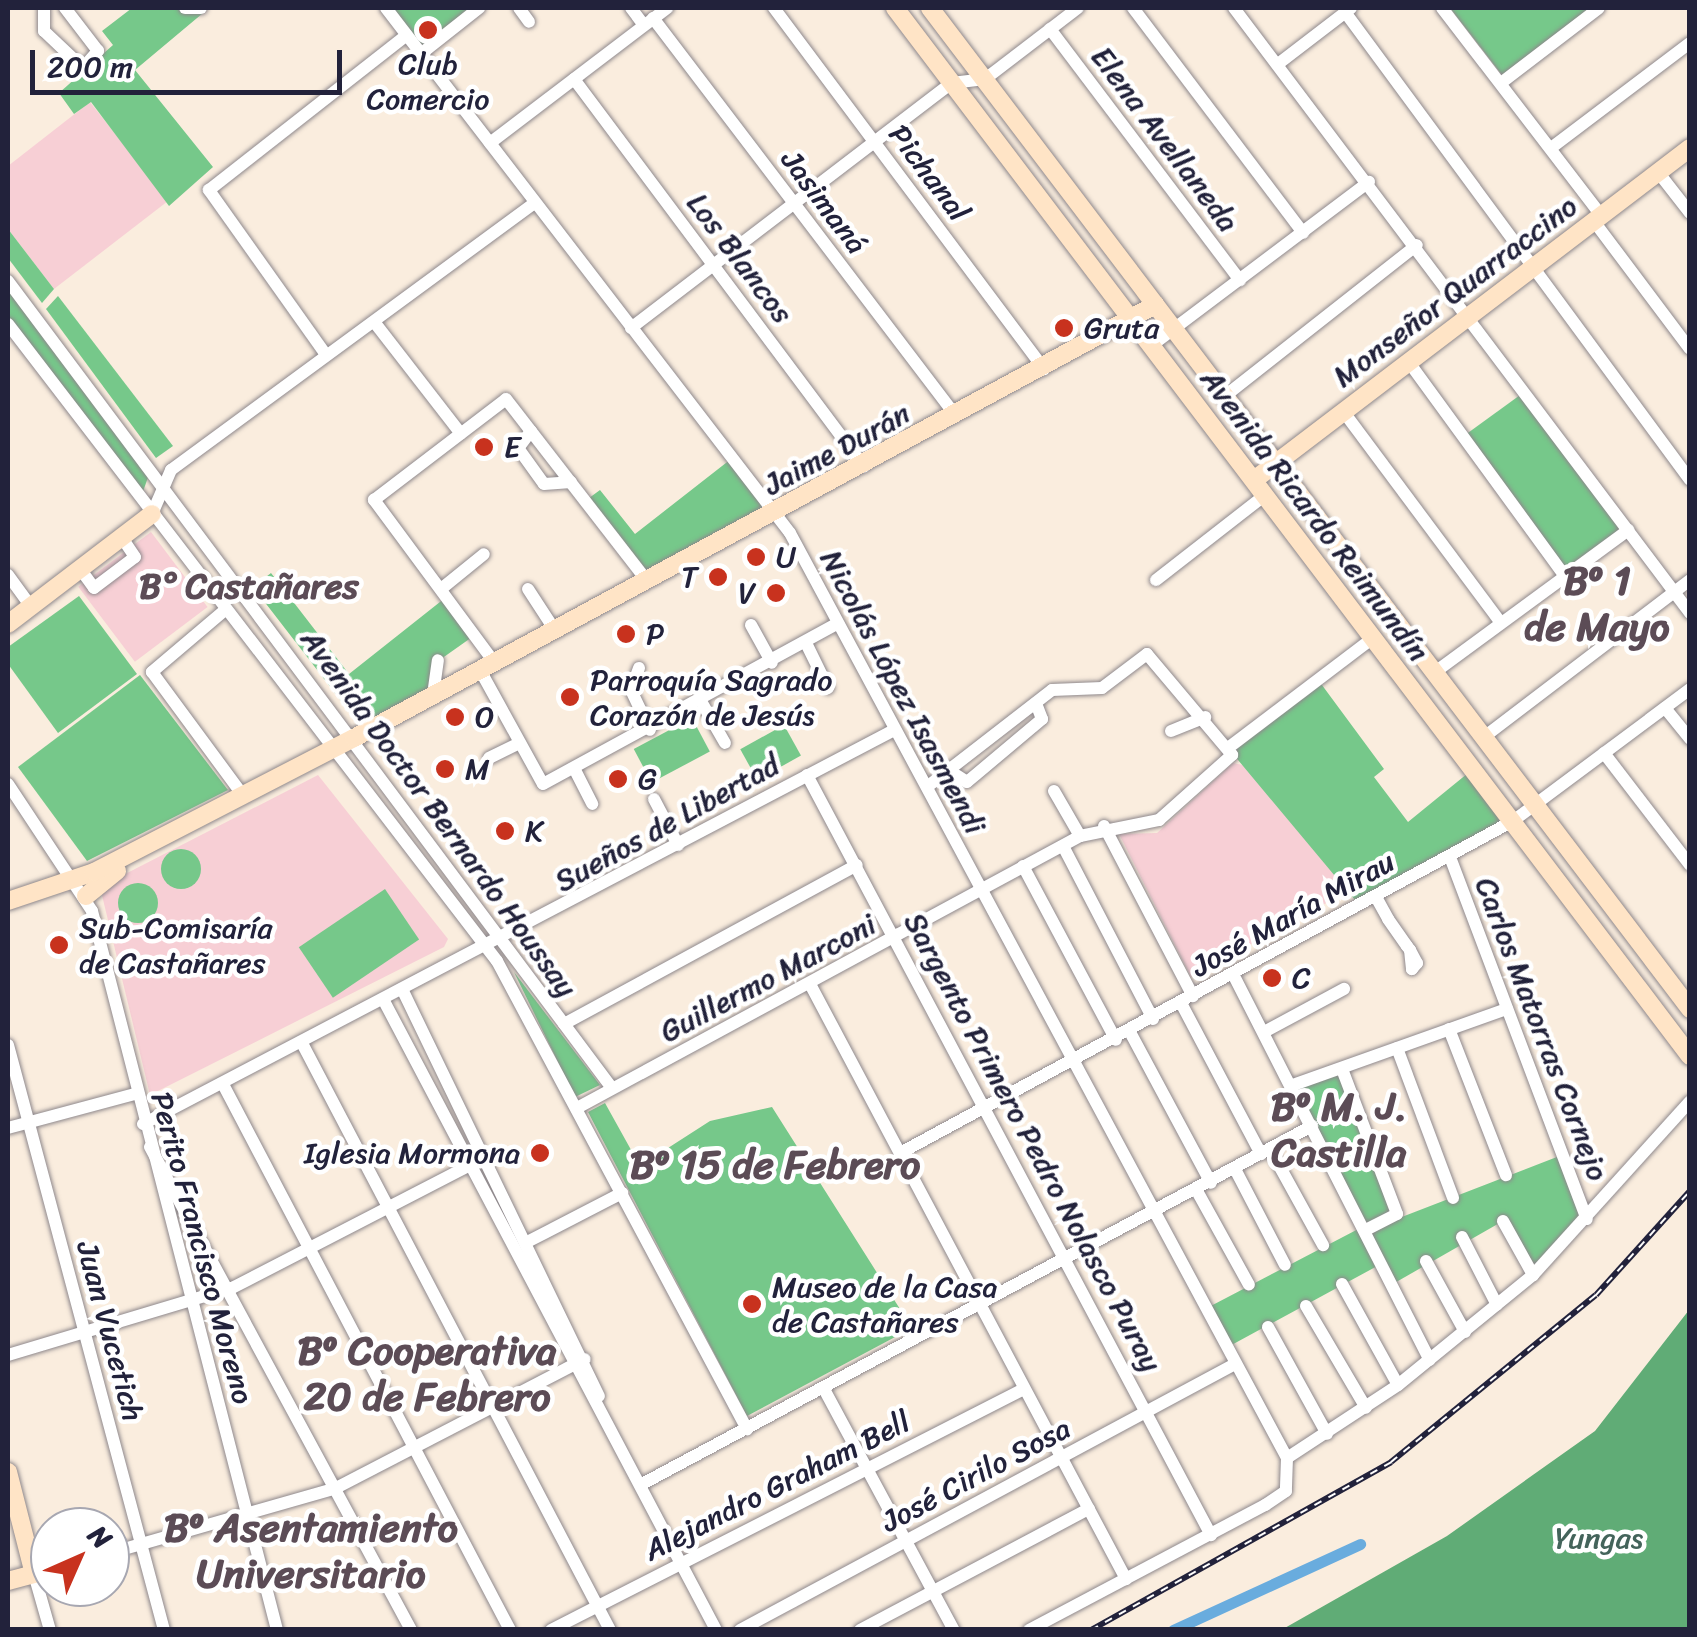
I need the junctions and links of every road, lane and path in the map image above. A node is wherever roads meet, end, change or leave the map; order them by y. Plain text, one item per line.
1 (44, 8) edge
2 (66, 8) edge
3 (185, 8) edge
4 (202, 8) edge
5 (386, 8) edge
6 (479, 8) edge
7 (519, 8) edge
8 (631, 8) edge
9 (667, 8) edge
10 (774, 8) edge
11 (895, 8) edge
12 (1078, 8) edge
13 (1133, 8) edge
14 (1234, 8) edge
15 (1442, 8) edge
16 (1599, 8) edge
17 (935, 9) edge
18 (1348, 10) edge
19 (529, 22) dead end
20 (649, 22) junction
21 (1050, 29) junction
22 (407, 35) junction
23 (1690, 43) edge
24 (422, 52) junction
25 (1278, 64) junction
26 (985, 78) junction
27 (574, 79) junction
28 (1500, 82) junction
29 (952, 83) junction
30 (490, 142) junction
31 (875, 142) junction
32 (1551, 148) junction
33 (1690, 148) edge
34 (1658, 172) junction
35 (1369, 182) junction
36 (535, 202) junction
37 (795, 205) junction
38 (1690, 213) edge
39 (1597, 218) junction
40 (1302, 233) junction
41 (1417, 245) junction
42 (714, 265) junction
43 (1532, 266) junction
44 (8, 280) edge
45 (1240, 280) junction
46 (1155, 306) junction
47 (1470, 313) junction
48 (1134, 322) junction
49 (375, 323) junction
50 (8, 324) edge
51 (631, 328) junction
52 (1175, 331) junction
53 (1151, 346) junction
54 (1690, 349) edge
55 (324, 352) junction
56 (1408, 361) junction
57 (1044, 369) junction
58 (1226, 396) junction
59 (1343, 411) junction
60 (956, 416) junction
61 (531, 431) junction
62 (461, 434) junction
63 (1276, 463) junction
64 (864, 467) junction
65 (1690, 480) edge
66 (570, 482) junction
67 (162, 485) junction
68 (1260, 487) junction
69 (182, 513) junction
70 (774, 514) junction
71 (157, 521) junction
72 (1628, 530) junction
73 (484, 554) dead end
74 (8, 575) edge
75 (1566, 576) junction
76 (1156, 580) dead end
77 (1690, 580) edge
78 (646, 581) junction
79 (440, 588) junction
80 (528, 590) dead end
81 (1675, 594) junction
82 (31, 606) junction
83 (225, 610) junction
84 (1690, 613) edge
85 (8, 624) edge
86 (837, 624) junction
87 (1501, 624) junction
88 (750, 625) dead end
89 (550, 636) junction
90 (1374, 637) junction
91 (806, 643) junction
92 (438, 660) dead end
93 (772, 662) junction
94 (639, 668) dead end
95 (486, 670) junction
96 (1435, 672) junction
97 (828, 688) dead end
98 (1690, 689) edge
99 (433, 695) junction
100 (702, 703) junction
101 (1665, 708) junction
102 (1204, 717) junction
103 (650, 730) junction
104 (894, 730) junction
105 (1171, 732) dead end
106 (1484, 737) junction
107 (1690, 739) edge
108 (357, 741) junction
109 (725, 743) dead end
110 (518, 744) junction
111 (336, 751) junction
112 (1604, 753) junction
113 (1229, 754) junction
114 (489, 758) dead end
115 (575, 770) junction
116 (808, 775) junction
117 (8, 784) edge
118 (927, 787) junction
119 (1054, 791) dead end
120 (242, 794) junction
121 (654, 799) dead end
122 (592, 804) dead end
123 (1535, 806) junction
124 (1513, 822) junction
125 (1104, 826) junction
126 (1080, 836) junction
127 (678, 845) junction
128 (1063, 846) junction
129 (1450, 857) junction
130 (856, 865) junction
131 (1690, 865) edge
132 (1023, 866) junction
133 (81, 888) junction
134 (982, 890) junction
135 (1376, 897) junction
136 (8, 900) edge
137 (895, 939) junction
138 (503, 941) junction
139 (486, 950) junction
140 (1410, 950) dead end
141 (1233, 974) junction
142 (810, 984) junction
143 (1344, 989) dead end
144 (404, 991) junction
145 (1187, 1000) junction
146 (384, 1001) junction
147 (1507, 1009) junction
148 (1690, 1009) edge
149 (1154, 1019) junction
150 (564, 1024) junction
151 (1449, 1029) junction
152 (1130, 1032) junction
153 (1264, 1032) junction
154 (1116, 1040) junction
155 (8, 1045) edge
156 (304, 1046) junction
157 (1397, 1048) junction
158 (1690, 1056) edge
159 (1074, 1062) junction
160 (1342, 1069) junction
161 (1293, 1085) junction
162 (225, 1088) junction
163 (612, 1088) junction
164 (135, 1094) junction
165 (1690, 1101) edge
166 (460, 1104) junction
167 (986, 1107) junction
168 (577, 1108) junction
169 (28, 1122) junction
170 (444, 1122) junction
171 (143, 1124) junction
172 (1312, 1126) junction
173 (8, 1128) edge
174 (148, 1145) junction
175 (1266, 1151) junction
176 (902, 1152) junction
177 (468, 1166) junction
178 (1235, 1169) junction
179 (1506, 1175) dead end
180 (1211, 1182) junction
181 (1197, 1191) junction
182 (622, 1193) junction
183 (1452, 1198) dead end
184 (387, 1206) junction
185 (492, 1214) junction
186 (1155, 1215) junction
187 (1586, 1219) junction
188 (1503, 1220) dead end
189 (521, 1226) junction
190 (1366, 1230) junction
191 (1462, 1237) dead end
192 (528, 1241) junction
193 (1323, 1245) dead end
194 (309, 1248) junction
195 (1068, 1260) junction
196 (1426, 1262) dead end
197 (1285, 1265) dead end
198 (1532, 1275) junction
199 (1342, 1284) dead end
200 (1249, 1285) dead end
201 (232, 1288) junction
202 (191, 1304) junction
203 (1497, 1305) junction
204 (983, 1306) junction
205 (1306, 1306) dead end
206 (1268, 1327) dead end
207 (1465, 1332) junction
208 (85, 1333) junction
209 (8, 1355) edge
210 (1430, 1360) junction
211 (578, 1362) junction
212 (1235, 1364) junction
213 (1398, 1385) junction
214 (1024, 1388) junction
215 (824, 1389) junction
216 (493, 1406) junction
217 (1366, 1408) junction
218 (1149, 1410) junction
219 (747, 1430) junction
220 (1327, 1434) junction
221 (413, 1447) junction
222 (1287, 1458) junction
223 (1062, 1459) junction
224 (868, 1469) junction
225 (8, 1472) edge
226 (642, 1484) junction
227 (336, 1488) junction
228 (1089, 1509) junction
229 (246, 1515) junction
230 (1211, 1535) junction
231 (30, 1537) edge
232 (906, 1541) junction
233 (141, 1544) junction
234 (130, 1547) edge
235 (682, 1564) junction
236 (1126, 1579) junction
237 (933, 1590) junction
238 (598, 1606) junction
239 (164, 1630) edge
240 (277, 1630) edge
241 (411, 1630) edge
242 (510, 1630) edge
243 (552, 1630) edge
244 (610, 1630) edge
245 (716, 1630) edge
246 (740, 1630) edge
247 (860, 1630) edge
248 (954, 1630) edge
249 (1030, 1630) edge

1 - 2 street
3 - 4 street
5 - 22 street, Nicolás López Isasmendi
6 - 24 street
7 - 19 street
8 - 20 street, Jasimaná
9 - 20 street
10 - 31 street, Pichanal
11 - 29 street, Avenida Ricardo Reimundín
12 - 21 street
13 - 40 street
14 - 25 street
15 - 28 street
16 - 28 street
17 - 26 street, Avenida Ricardo Reimundín
18 - 25 street
18 - 43 street
20 - 27 street
20 - 37 street, Jasimaná
21 - 26 street
21 - 45 street, Elena Avellaneda
22 - 24 street, Nicolás López Isasmendi
22 - 55 street
23 - 32 street
24 - 30 street, Nicolás López Isasmendi
25 - 35 street
26 - 29 street
26 - 46 street, Avenida Ricardo Reimundín
27 - 30 street
27 - 42 street, Los Blancos
28 - 32 street
29 - 31 street
29 - 48 street, Avenida Ricardo Reimundín
30 - 36 street, Nicolás López Isasmendi
31 - 37 street
31 - 57 street, Pichanal
32 - 39 street
33 - 34 street, Monseñor Quarraccino
34 - 38 street
34 - 39 street, Monseñor Quarraccino
35 - 40 street
35 - 41 street
36 - 49 street
36 - 51 street, Nicolás López Isasmendi
37 - 42 street
37 - 60 street, Jasimaná
39 - 43 street, Monseñor Quarraccino
39 - 54 street
40 - 45 street
41 - 47 street
41 - 58 street
42 - 51 street
42 - 64 street, Los Blancos
43 - 47 street, Monseñor Quarraccino
43 - 65 street
44 - 67 street, Avenida Doctor Bernardo Houssay
45 - 52 street
46 - 48 street, Jaime Durán
46 - 52 street, Avenida Ricardo Reimundín
47 - 56 street, Monseñor Quarraccino
47 - 72 street
48 - 53 street, Avenida Ricardo Reimundín
48 - 57 street, Jaime Durán
49 - 55 street
49 - 62 street
50 - 71 street, Avenida Doctor Bernardo Houssay
51 - 70 street, Nicolás López Isasmendi
52 - 53 street
52 - 58 street, Avenida Ricardo Reimundín
53 - 68 street, Avenida Ricardo Reimundín
55 - 67 street
56 - 59 street, Monseñor Quarraccino
56 - 75 street
57 - 60 street, Jaime Durán
58 - 63 street, Avenida Ricardo Reimundín
59 - 63 street, Monseñor Quarraccino
59 - 87 street
60 - 64 street, Jaime Durán
61 - 62 street
61 - 66 street
61 - 66 street
62 - 79 street
63 - 68 street, Monseñor Quarraccino
63 - 96 street, Avenida Ricardo Reimundín
64 - 70 street, Jaime Durán
66 - 78 street
67 - 69 street, Avenida Doctor Bernardo Houssay
67 - 71 street
68 - 76 street
68 - 90 street, Avenida Ricardo Reimundín
69 - 71 street
69 - 108 street, Avenida Doctor Bernardo Houssay
70 - 78 street, Jaime Durán
70 - 86 street, Nicolás López Isasmendi
71 - 82 street
71 - 83 street, Avenida Doctor Bernardo Houssay
72 - 75 street
72 - 81 street
73 - 79 street
74 - 82 street
75 - 87 street
77 - 81 street
78 - 89 street, Jaime Durán
79 - 95 street
80 - 89 street
81 - 84 street
81 - 106 street
82 - 85 street
83 - 111 street, Avenida Doctor Bernardo Houssay
83 - 120 street
86 - 91 street
86 - 104 street, Nicolás López Isasmendi
87 - 96 street
88 - 93 street
89 - 95 street, Jaime Durán
90 - 113 street, Guillermo Marconi
90 - 124 street, Avenida Ricardo Reimundín
91 - 93 street
91 - 97 street
92 - 99 street
93 - 100 street
94 - 103 street
95 - 99 street, Jaime Durán
95 - 108 street, Jaime Durán
95 - 110 street
96 - 106 street, Avenida Ricardo Reimundín
98 - 101 street, José María Mirau
99 - 108 street, Jaime Durán
100 - 103 street
100 - 109 street
101 - 107 street
101 - 112 street, José María Mirau
102 - 105 street
102 - 113 street
102 - 118 street
103 - 115 street
104 - 116 street, Sueños de Libertad
104 - 118 street, Nicolás López Isasmendi
106 - 123 street, Avenida Ricardo Reimundín
108 - 111 street, Jaime Durán
108 - 138 street, Avenida Doctor Bernardo Houssay
110 - 114 street
110 - 115 street
111 - 120 street, Jaime Durán
111 - 133 street, Jaime Durán
111 - 139 street, Avenida Doctor Bernardo Houssay
112 - 123 street, José María Mirau
112 - 131 street
113 - 125 street, Guillermo Marconi
115 - 122 street
116 - 127 street, Sueños de Libertad
116 - 130 street, Sargento Primero Pedro Nolasco Puray
117 - 133 street
118 - 134 street, Nicolás López Isasmendi
119 - 126 street
120 - 133 street, Jaime Durán
121 - 127 street
123 - 124 street, José María Mirau
123 - 148 street, Avenida Ricardo Reimundín
124 - 129 street, José María Mirau
124 - 158 street, Avenida Ricardo Reimundín
125 - 126 street, Guillermo Marconi
125 - 145 street
126 - 128 street, Guillermo Marconi
127 - 138 street, Sueños de Libertad
128 - 132 street, Guillermo Marconi
128 - 149 street
129 - 135 street, José María Mirau
129 - 147 street, Carlos Matorras Cornejo
130 - 137 street, Sargento Primero Pedro Nolasco Puray
130 - 150 street
132 - 134 street, Guillermo Marconi
132 - 154 street
133 - 136 street, Jaime Durán
133 - 164 street, Perito Francisco Moreno
134 - 137 street, Guillermo Marconi
134 - 159 street, Nicolás López Isasmendi
135 - 140 street
135 - 141 street, José María Mirau
137 - 142 street, Guillermo Marconi
137 - 167 street, Sargento Primero Pedro Nolasco Puray
138 - 139 street, Sueños de Libertad
138 - 150 street, Avenida Doctor Bernardo Houssay
139 - 144 street, Sueños de Libertad
139 - 168 street, Avenida Doctor Bernardo Houssay
141 - 145 street, José María Mirau
141 - 153 street
142 - 163 street, Guillermo Marconi
142 - 176 street
143 - 153 street
144 - 146 street, Sueños de Libertad
144 - 166 street
145 - 149 street, José María Mirau
145 - 175 street
146 - 156 street, Sueños de Libertad
146 - 170 street
147 - 151 street
147 - 187 street, Carlos Matorras Cornejo
149 - 152 street, José María Mirau
150 - 163 street, Avenida Doctor Bernardo Houssay
151 - 157 street
151 - 179 street
152 - 154 street, José María Mirau
152 - 180 street
153 - 161 street
154 - 159 street, José María Mirau
155 - 169 street, Juan Vucetich
156 - 162 street, Sueños de Libertad
156 - 184 street
157 - 160 street
157 - 183 street
159 - 167 street, José María Mirau
159 - 186 street, Nicolás López Isasmendi
160 - 161 street
160 - 190 street
161 - 172 street
162 - 171 street, Sueños de Libertad
162 - 194 street
163 - 168 street, Guillermo Marconi
164 - 169 street
164 - 171 street, Perito Francisco Moreno
165 - 187 street
166 - 170 street
166 - 189 street
167 - 176 street, José María Mirau
167 - 195 street, Sargento Primero Pedro Nolasco Puray
168 - 182 street, Avenida Doctor Bernardo Houssay
169 - 173 street
169 - 208 street, Juan Vucetich
170 - 177 street
171 - 174 street, Perito Francisco Moreno
172 - 175 street
172 - 190 street
174 - 201 street
174 - 202 street, Perito Francisco Moreno
175 - 178 street
175 - 193 street
176 - 204 street
177 - 184 street
177 - 185 street
178 - 180 street
178 - 197 street
180 - 181 street
181 - 186 street
181 - 200 street
182 - 192 street
182 - 219 street, Avenida Doctor Bernardo Houssay
184 - 194 street
184 - 216 street
185 - 189 street
185 - 211 street
186 - 195 street
186 - 212 street, Nicolás López Isasmendi
187 - 198 street
188 - 198 street
189 - 192 street
190 - 210 street
191 - 203 street
192 - 211 street
194 - 201 street
194 - 221 street
195 - 204 street
195 - 218 street, Sargento Primero Pedro Nolasco Puray
196 - 207 street
198 - 203 street
199 - 213 street
201 - 202 street
201 - 227 street
202 - 208 street
202 - 229 street, Perito Francisco Moreno
203 - 207 street
204 - 214 street
204 - 215 street
205 - 217 street
206 - 220 street
207 - 210 street
208 - 209 street
208 - 233 street, Juan Vucetich
210 - 213 street
211 - 216 street
211 - 226 street
212 - 218 street, José Cirilo Sosa
212 - 222 street, Nicolás López Isasmendi
213 - 217 street
214 - 223 street
214 - 224 street, Alejandro Graham Bell
215 - 219 street
215 - 224 street
216 - 221 street
216 - 238 street
217 - 220 street
218 - 223 street, José Cirilo Sosa
218 - 230 street, Sargento Primero Pedro Nolasco Puray
219 - 226 street
220 - 222 street
221 - 227 street
221 - 242 street
222 - 230 street
223 - 228 street
223 - 232 street, José Cirilo Sosa
224 - 232 street
224 - 235 street, Alejandro Graham Bell
225 - 231 street
226 - 235 street
227 - 229 street
227 - 241 street
228 - 236 street
228 - 237 street
229 - 233 street
229 - 240 street, Perito Francisco Moreno
230 - 236 street
232 - 237 street
232 - 246 street, José Cirilo Sosa
233 - 234 street
233 - 239 street, Juan Vucetich
235 - 238 street, Alejandro Graham Bell
235 - 245 street
236 - 249 street
237 - 247 street
237 - 248 street
238 - 243 street, Alejandro Graham Bell
238 - 244 street

